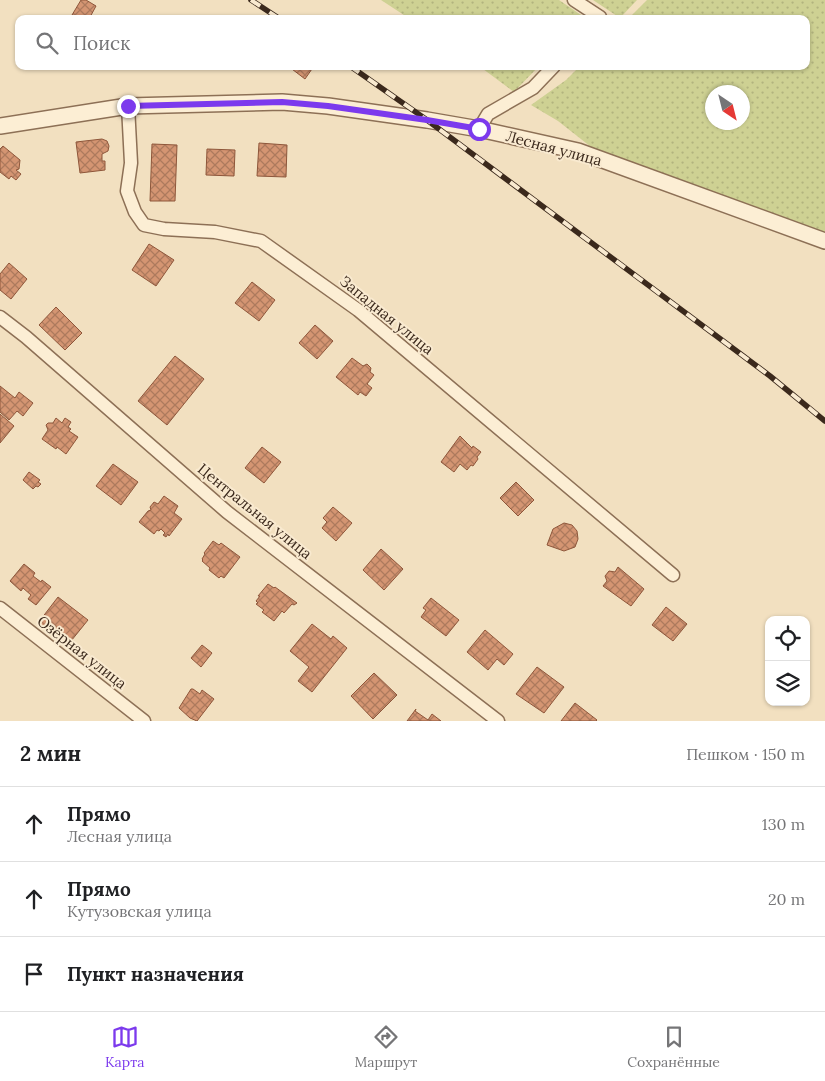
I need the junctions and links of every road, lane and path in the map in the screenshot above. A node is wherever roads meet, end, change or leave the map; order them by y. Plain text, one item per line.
1 (574, 0) edge
2 (597, 15) edge
3 (550, 70) edge
4 (128, 106) junction
5 (0, 126) edge
6 (479, 129) junction
7 (825, 241) edge
8 (0, 317) edge
9 (673, 574) dead end
10 (0, 608) edge
11 (144, 721) edge
12 (498, 721) edge

1 - 2 street
3 - 6 street
4 - 5 street, Лесная улица
4 - 6 street, Лесная улица
4 - 9 street, Западная улица
6 - 7 street, Лесная улица
8 - 12 street, Центральная улица
10 - 11 street, Озёрная улица

